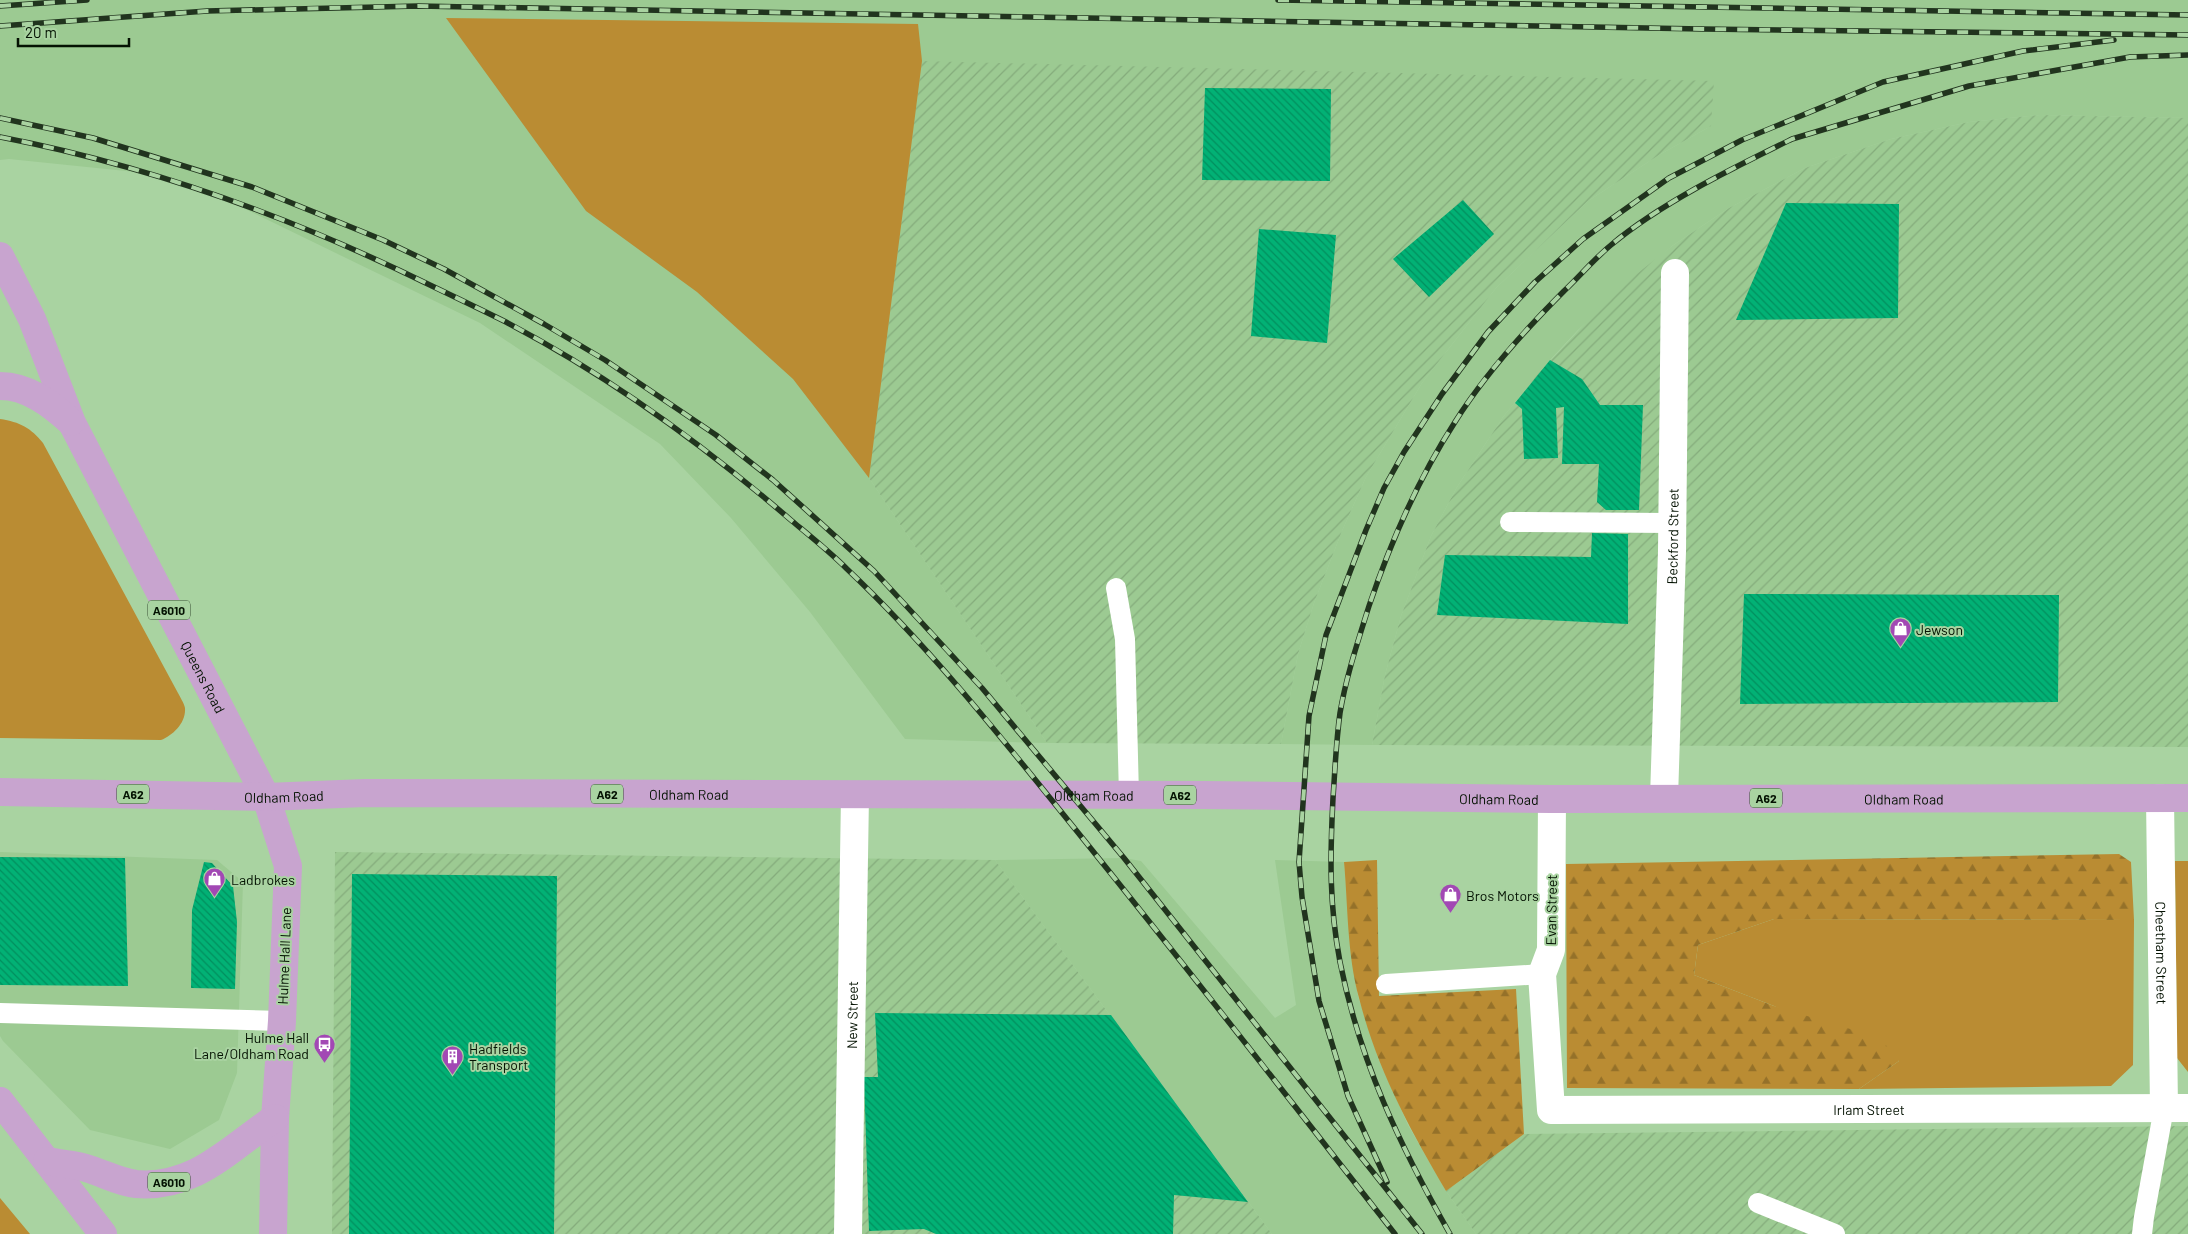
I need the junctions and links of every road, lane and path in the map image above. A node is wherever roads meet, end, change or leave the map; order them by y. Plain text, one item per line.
1 (0, 256) edge
2 (1675, 274) dead end
3 (0, 386) edge
4 (72, 423) junction
5 (1510, 522) dead end
6 (1671, 523) junction
7 (1116, 588) dead end
8 (0, 792) edge
9 (855, 795) junction
10 (1129, 796) junction
11 (266, 797) junction
12 (1664, 798) junction
13 (2160, 798) junction
14 (2188, 798) edge
15 (1552, 799) junction
16 (1542, 974) junction
17 (1386, 984) dead end
18 (0, 1013) edge
19 (282, 1021) junction
20 (0, 1101) edge
21 (2176, 1108) edge
22 (1551, 1110) joint
23 (275, 1118) junction
24 (47, 1161) junction
25 (1758, 1203) dead end
26 (102, 1234) edge
27 (273, 1234) edge
28 (848, 1234) edge
29 (1835, 1234) edge
30 (2142, 1234) edge

1 - 4 highway, Queens Road / A6010
2 - 6 street, Beckford Street
3 - 4 highway, Queens Road / A6010
4 - 11 highway, Queens Road / A6010
5 - 6 lane
6 - 12 street, Beckford Street
7 - 10 lane
8 - 11 highway, Oldham Road / A62
9 - 10 highway, Oldham Road / A62
9 - 11 highway, Oldham Road / A62
9 - 28 street, New Street
10 - 15 highway, Oldham Road / A62
11 - 19 highway, Hulme Hall Lane / A6010
12 - 13 highway, Oldham Road / A62
12 - 15 highway, Oldham Road / A62
13 - 14 highway, Oldham Road / A62
13 - 21 street, Cheetham Street
15 - 16 street, Evan Street
16 - 17 lane
16 - 22 street, Evan Street
18 - 19 lane
19 - 23 highway, Hulme Hall Lane / A6010
20 - 24 highway
21 - 22 street, Irlam Street
21 - 30 lane
23 - 24 highway, A6010
23 - 27 highway, Hulme Hall Lane / A6010
24 - 26 highway
25 - 29 lane

